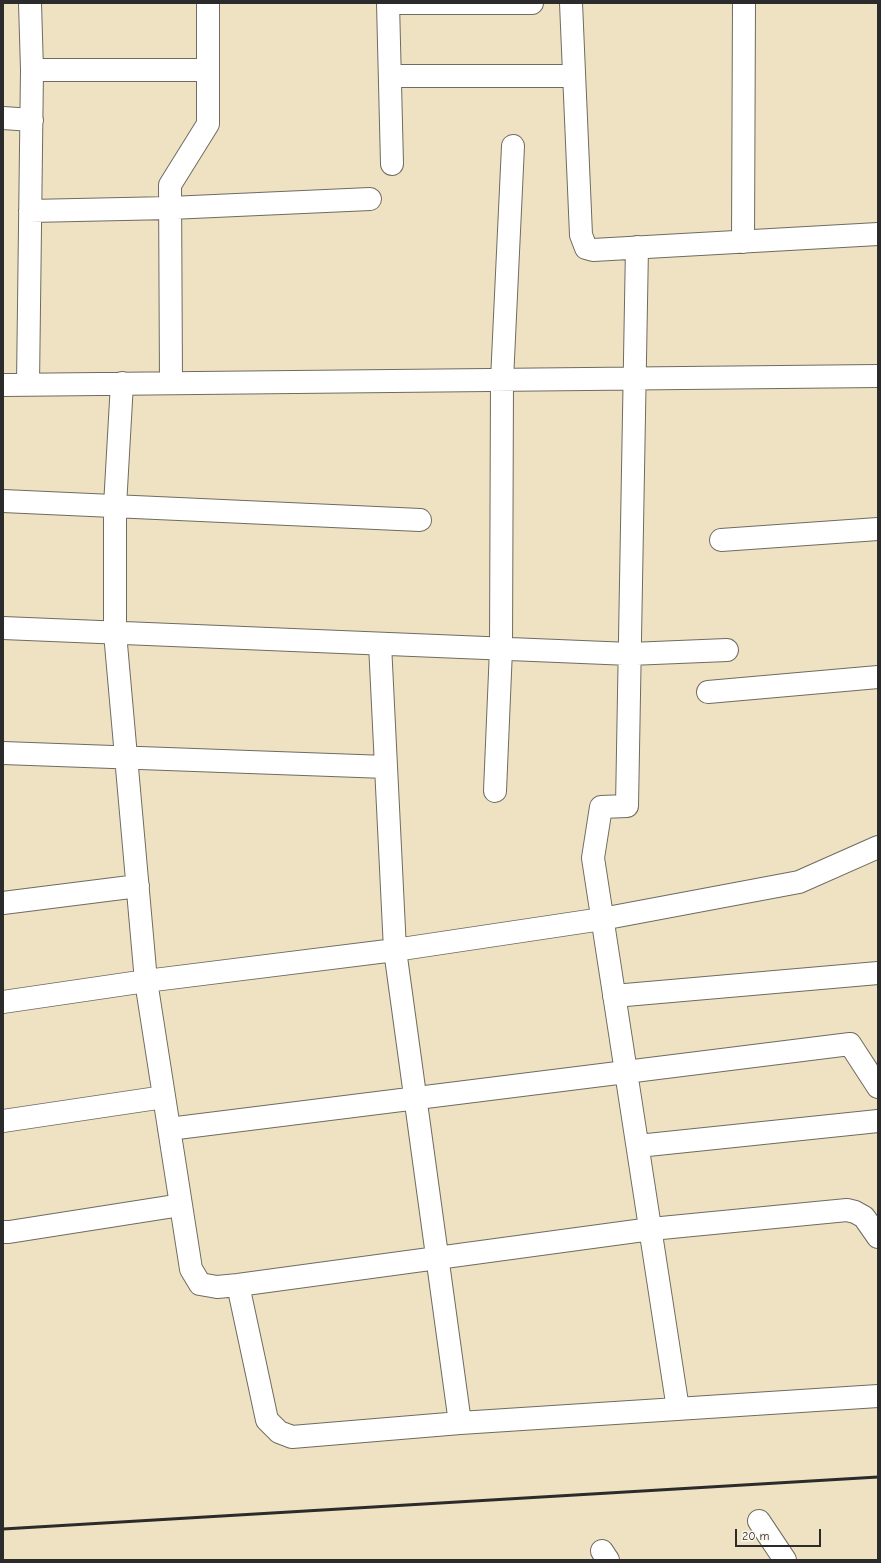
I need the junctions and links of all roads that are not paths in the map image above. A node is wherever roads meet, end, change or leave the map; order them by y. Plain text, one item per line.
1 (30, 3) edge
2 (208, 3) edge
3 (388, 3) edge
4 (532, 3) edge
5 (571, 3) edge
6 (744, 3) edge
7 (32, 70) junction
8 (208, 70) junction
9 (390, 76) junction
10 (574, 76) junction
11 (3, 118) edge
12 (32, 120) junction
13 (513, 146) dead end
14 (392, 164) dead end
15 (370, 199) dead end
16 (170, 208) junction
17 (30, 211) junction
18 (878, 234) edge
19 (743, 242) junction
20 (637, 247) junction
21 (878, 376) edge
22 (634, 378) junction
23 (502, 380) junction
24 (122, 383) junction
25 (171, 383) junction
26 (28, 384) junction
27 (3, 385) edge
28 (3, 500) edge
29 (115, 506) junction
30 (420, 520) dead end
31 (878, 529) edge
32 (721, 540) dead end
33 (3, 628) edge
34 (114, 633) junction
35 (380, 644) junction
36 (501, 649) junction
37 (727, 650) dead end
38 (630, 654) junction
39 (878, 677) edge
40 (708, 692) dead end
41 (3, 754) edge
42 (126, 758) junction
43 (386, 767) junction
44 (495, 791) dead end
45 (878, 847) edge
46 (138, 886) junction
47 (3, 903) edge
48 (602, 919) junction
49 (395, 950) junction
50 (878, 974) edge
51 (146, 981) junction
52 (614, 996) junction
53 (3, 1002) edge
54 (626, 1072) junction
55 (878, 1087) edge
56 (164, 1097) junction
57 (416, 1098) junction
58 (3, 1121) edge
59 (878, 1121) edge
60 (169, 1129) junction
61 (638, 1146) junction
62 (181, 1206) junction
63 (650, 1229) junction
64 (3, 1232) edge
65 (878, 1237) edge
66 (437, 1259) junction
67 (238, 1285) junction
68 (878, 1396) edge
69 (678, 1409) junction
70 (460, 1423) junction
71 (759, 1521) dead end
72 (786, 1560) edge

1 - 7 street
2 - 8 street
3 - 4 street
3 - 9 street
5 - 10 street
6 - 19 street
7 - 8 street
7 - 12 street
8 - 16 street
9 - 10 street
9 - 14 street
10 - 20 street
11 - 12 street
12 - 17 street
13 - 23 street
15 - 16 street
16 - 17 street
16 - 25 street
17 - 26 street
18 - 19 street
19 - 20 street
20 - 22 street
21 - 22 street
22 - 23 street
22 - 38 street
23 - 25 street
23 - 36 street
24 - 25 street
24 - 26 street
24 - 29 street
26 - 27 street
28 - 29 street
29 - 30 street
29 - 34 street
31 - 32 street
33 - 34 street
34 - 35 street
34 - 42 street
35 - 36 street
35 - 43 street
36 - 38 street
36 - 44 street
37 - 38 street
38 - 48 street
39 - 40 street
41 - 42 street
42 - 43 street
42 - 46 street
43 - 49 street
45 - 48 street
46 - 47 street
46 - 51 street
48 - 49 street
48 - 52 street
49 - 51 street
49 - 57 street
50 - 52 street
51 - 53 street
51 - 56 street
52 - 54 street
54 - 55 street
54 - 57 street
54 - 61 street
56 - 58 street
56 - 60 street
57 - 60 street
57 - 66 street
59 - 61 street
60 - 62 street
61 - 63 street
62 - 64 street
62 - 67 street
63 - 65 street
63 - 66 street
63 - 69 street
66 - 67 street
66 - 70 street
67 - 70 street
68 - 69 street
69 - 70 street
71 - 72 street

